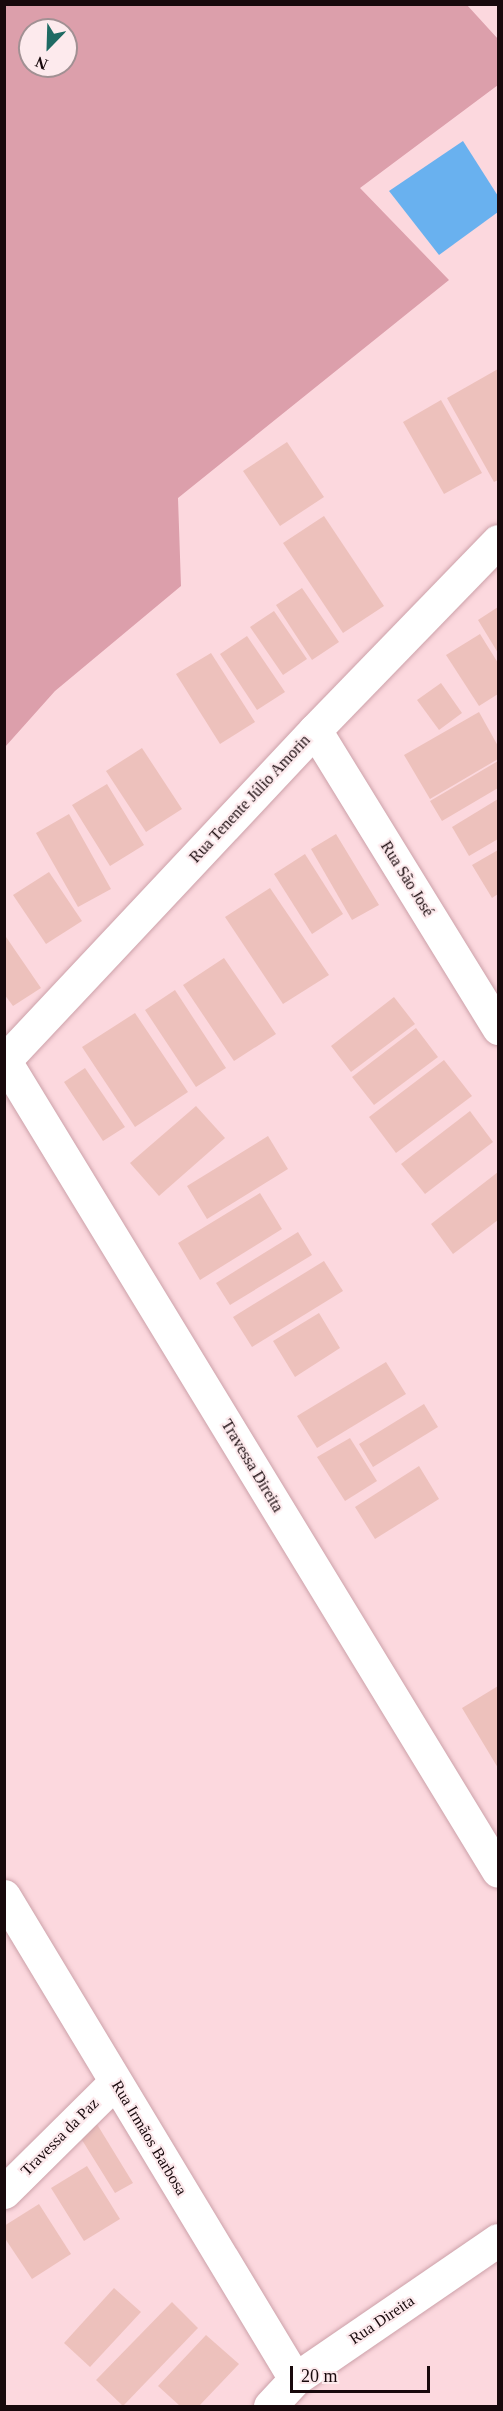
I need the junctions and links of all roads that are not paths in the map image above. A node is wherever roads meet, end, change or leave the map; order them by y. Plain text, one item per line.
1 (498, 541) edge
2 (315, 730) junction
3 (498, 1028) edge
4 (5, 1061) edge
5 (498, 1871) edge
6 (4, 1896) edge
7 (115, 2082) junction
8 (4, 2192) edge
9 (498, 2240) edge
10 (296, 2379) junction
11 (270, 2406) edge

1 - 2 street, Rua Tenente Júlio Amorin
2 - 3 street, Rua São José
2 - 4 street, Rua Tenente Júlio Amorin
4 - 5 street, Travessa Direita
6 - 7 street, Rua Irmãos Barbosa
7 - 8 street, Travessa da Paz
7 - 10 street, Rua Irmãos Barbosa
9 - 10 street, Rua Direita
10 - 11 street, Rua Direita

